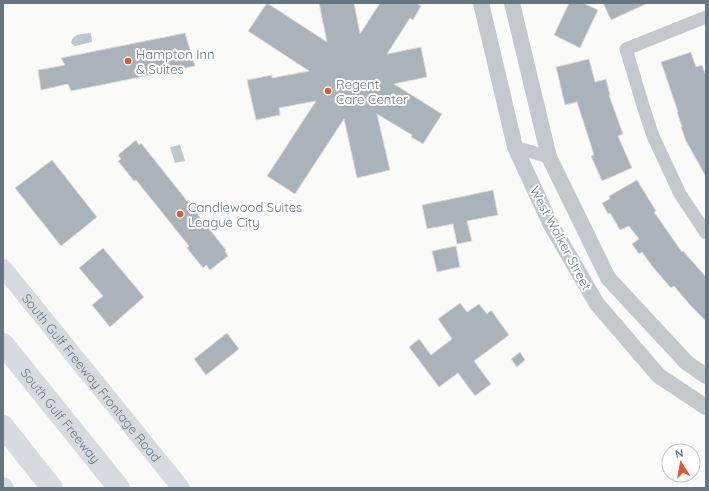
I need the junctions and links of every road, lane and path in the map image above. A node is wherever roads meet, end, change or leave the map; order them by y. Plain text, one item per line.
1 (481, 3) edge
2 (512, 3) edge
3 (706, 17) edge
4 (515, 147) junction
5 (549, 157) junction
6 (706, 233) edge
7 (3, 268) edge
8 (3, 344) edge
9 (706, 376) edge
10 (706, 407) edge
11 (3, 426) edge
12 (52, 488) edge
13 (119, 488) edge
14 (180, 488) edge

1 - 4 street, West Walker Street
2 - 5 street, West Walker Street
3 - 6 street
4 - 5 street
4 - 10 street, West Walker Street
5 - 9 street, West Walker Street
7 - 14 main road, South Gulf Freeway Frontage Road
8 - 13 highway, South Gulf Freeway
11 - 12 highway

